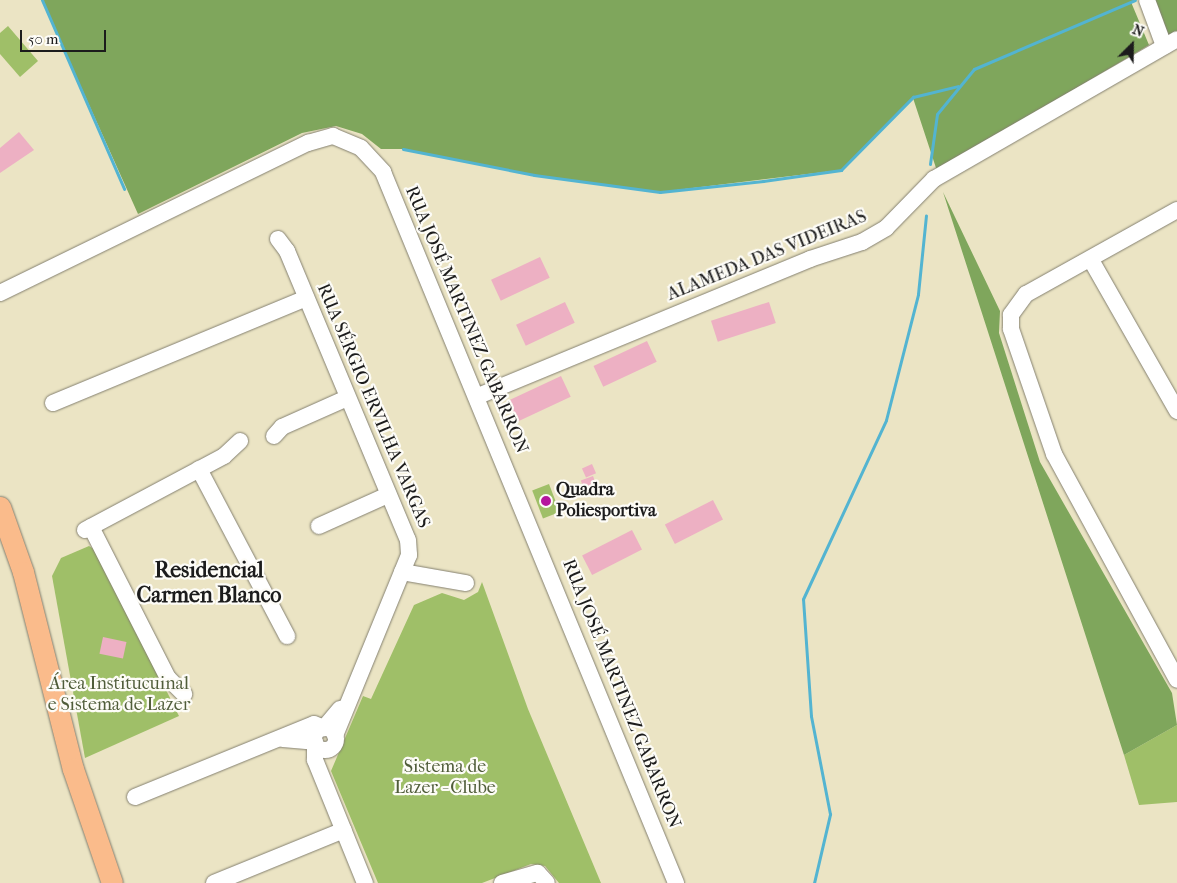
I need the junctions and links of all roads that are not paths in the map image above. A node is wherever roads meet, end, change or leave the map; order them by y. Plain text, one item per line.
1 (1147, 3) edge
2 (1171, 43) edge
3 (1177, 210) edge
4 (278, 240) dead end
5 (1091, 260) junction
6 (0, 294) edge
7 (306, 298) junction
8 (478, 396) junction
9 (347, 398) junction
10 (52, 403) dead end
11 (1177, 410) edge
12 (274, 436) dead end
13 (240, 441) dead end
14 (199, 469) junction
15 (388, 495) junction
16 (0, 507) edge
17 (319, 526) dead end
18 (402, 572) junction
19 (466, 583) dead end
20 (287, 636) dead end
21 (1177, 680) edge
22 (184, 694) dead end
23 (330, 737) junction
24 (281, 738) junction
25 (314, 742) junction
26 (322, 778) junction
27 (135, 797) dead end
28 (344, 830) junction
29 (542, 878) edge
30 (112, 883) edge
31 (214, 883) edge
32 (365, 883) edge
33 (502, 883) edge
34 (676, 883) edge

1 - 2 street
2 - 8 street, ALAMEDA DAS VIDEIRAS
3 - 5 street
4 - 7 street, RUA SÉRGIO ERVILHA VARGAS
5 - 11 street
5 - 21 street
6 - 8 street, RUA JOSÉ MARTINEZ GABARRON
7 - 9 street, RUA SÉRGIO ERVILHA VARGAS
7 - 10 street
8 - 34 street, RUA JOSÉ MARTINEZ GABARRON
9 - 12 street
9 - 15 street, RUA SÉRGIO ERVILHA VARGAS
13 - 14 street
14 - 20 street
14 - 22 street
15 - 17 street
15 - 18 street, RUA SÉRGIO ERVILHA VARGAS
16 - 30 main road
18 - 19 street
18 - 23 street, RUA SÉRGIO ERVILHA VARGAS
23 - 24 street
23 - 25 street, RUA SÉRGIO ERVILHA VARGAS
23 - 26 street, RUA SÉRGIO ERVILHA VARGAS
24 - 25 street
24 - 27 street
25 - 26 street
26 - 28 street
28 - 31 street
28 - 32 street
29 - 33 street

